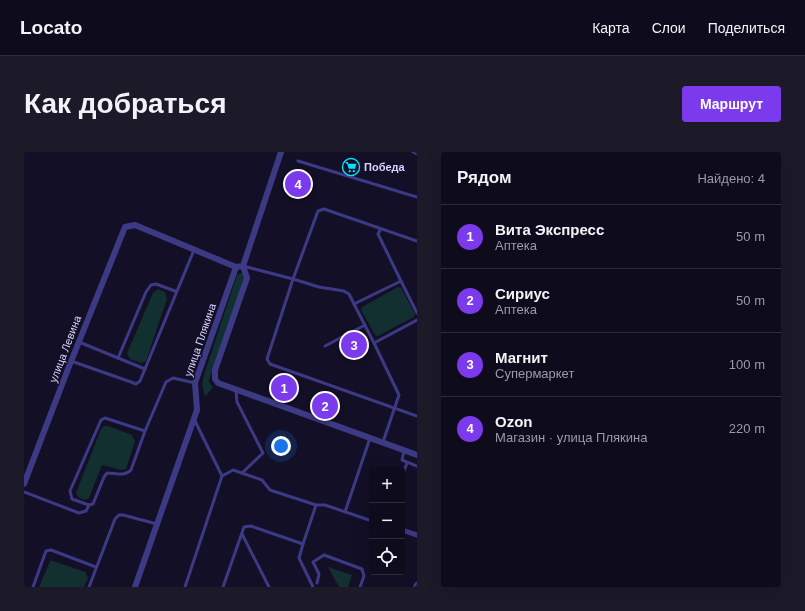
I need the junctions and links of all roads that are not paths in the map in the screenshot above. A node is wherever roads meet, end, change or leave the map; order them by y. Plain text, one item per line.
1 (281, 152) edge
2 (413, 152) edge
3 (417, 154) edge
4 (298, 161) dead end
5 (417, 197) edge
6 (380, 230) junction
7 (417, 241) edge
8 (194, 250) junction
9 (244, 266) junction
10 (236, 267) junction
11 (294, 279) junction
12 (401, 281) junction
13 (175, 291) junction
14 (354, 304) junction
15 (417, 313) edge
16 (417, 320) edge
17 (365, 325) junction
18 (78, 342) junction
19 (374, 343) junction
20 (325, 346) dead end
21 (118, 358) junction
22 (71, 361) junction
23 (145, 369) junction
24 (195, 383) junction
25 (236, 391) junction
26 (395, 409) junction
27 (417, 416) edge
28 (194, 419) junction
29 (145, 431) junction
30 (370, 438) junction
31 (383, 443) junction
32 (404, 451) junction
33 (417, 455) edge
34 (407, 463) junction
35 (417, 466) edge
36 (405, 468) edge
37 (242, 473) junction
38 (222, 476) junction
39 (24, 484) edge
40 (24, 492) edge
41 (89, 505) junction
42 (316, 506) junction
43 (345, 512) junction
44 (369, 520) edge
45 (157, 524) junction
46 (405, 531) edge
47 (241, 533) junction
48 (417, 535) edge
49 (303, 544) junction
50 (96, 567) junction
51 (311, 583) junction
52 (317, 584) junction
53 (33, 587) edge
54 (89, 587) edge
55 (135, 587) edge
56 (185, 587) edge
57 (223, 587) edge
58 (269, 587) edge
59 (313, 587) edge
60 (320, 587) edge
61 (360, 587) edge

1 - 9 street
2 - 3 lane
4 - 5 lane
6 - 7 lane
6 - 11 lane
6 - 12 lane
8 - 10 street
8 - 13 lane
8 - 18 street, улица Левина
9 - 10 street
9 - 11 lane
9 - 25 street
10 - 24 street, улица Плякина
11 - 14 lane
11 - 26 lane
12 - 14 lane
12 - 15 lane
13 - 21 lane
13 - 23 lane
14 - 17 lane
16 - 19 lane
17 - 19 lane
17 - 20 lane
18 - 21 lane
18 - 22 street, улица Левина
19 - 26 lane
21 - 23 lane
22 - 23 lane
22 - 39 street, улица Левина
24 - 28 street, улица Плякина
24 - 29 lane
25 - 30 street
25 - 37 lane
26 - 27 lane
26 - 31 lane
28 - 38 lane
28 - 45 street, улица Плякина
29 - 41 lane
29 - 41 lane
30 - 31 street
30 - 43 lane
31 - 32 street
32 - 33 street
32 - 34 lane
34 - 35 lane
34 - 36 lane
37 - 38 lane
37 - 42 lane
38 - 56 lane
40 - 41 lane
42 - 43 lane
42 - 49 lane
43 - 44 lane
45 - 50 lane
45 - 55 street, улица Плякина
46 - 48 lane
47 - 49 lane
47 - 57 lane
47 - 58 lane
49 - 51 lane
50 - 53 lane
50 - 54 lane
51 - 52 lane
51 - 59 lane
52 - 60 lane
52 - 61 lane

